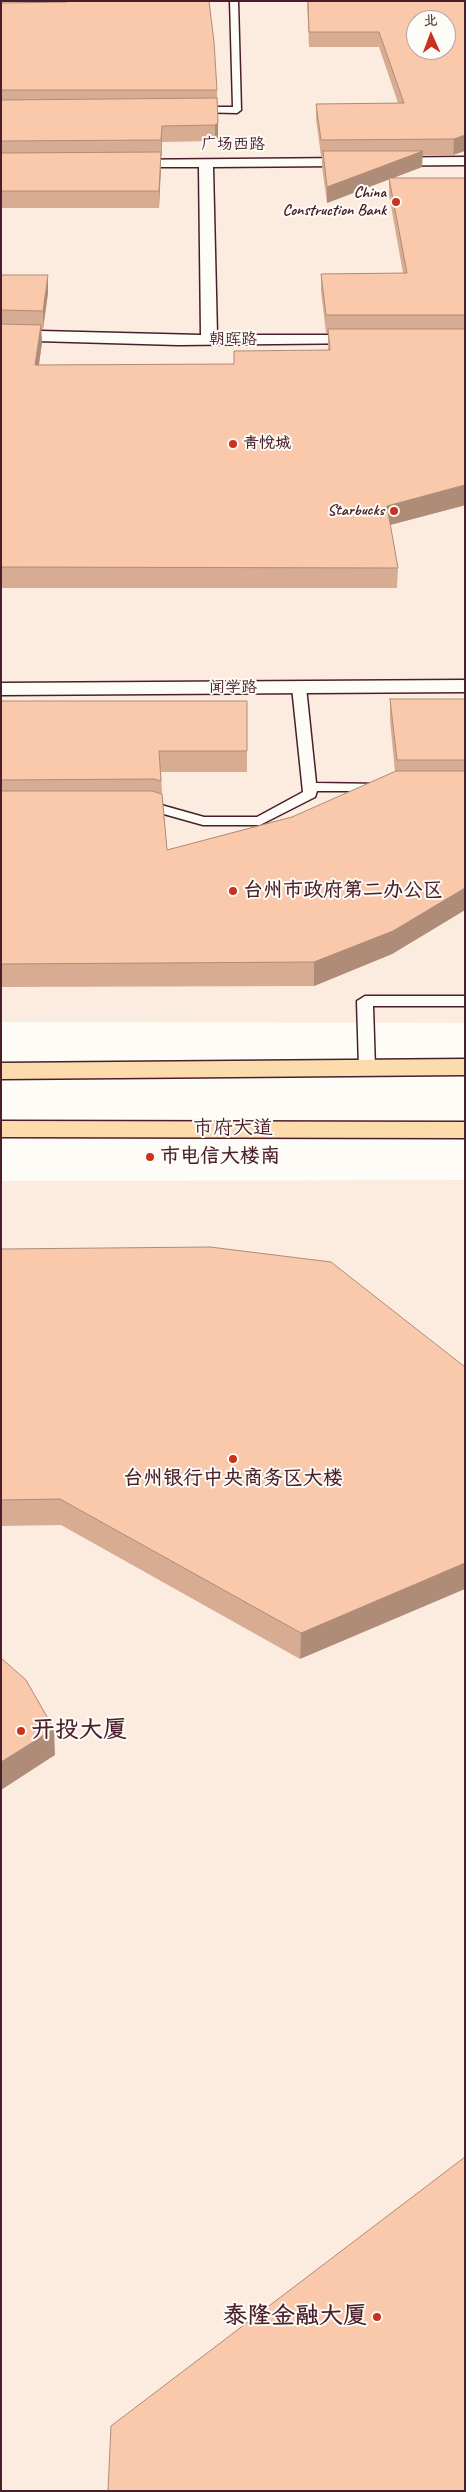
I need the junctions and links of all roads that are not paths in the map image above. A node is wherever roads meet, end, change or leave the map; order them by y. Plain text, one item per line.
1 (234, 1) edge
2 (188, 110) edge
3 (465, 161) edge
4 (206, 162) junction
5 (108, 163) edge
6 (1, 335) edge
7 (209, 340) junction
8 (376, 340) edge
9 (465, 686) edge
10 (299, 687) junction
11 (1, 689) edge
12 (309, 787) junction
13 (397, 788) edge
14 (125, 807) edge
15 (465, 1001) edge
16 (465, 1067) edge
17 (367, 1068) junction
18 (1, 1071) edge
19 (1, 1130) edge
20 (465, 1130) edge

1 - 2 lane
3 - 4 street, 广场西路
4 - 5 street, 广场西路
4 - 7 street
6 - 7 street, 朝晖路
7 - 8 street, 朝晖路
9 - 10 street, 闻学路
10 - 11 street, 闻学路
10 - 12 lane
12 - 13 lane
12 - 14 lane
15 - 17 lane
16 - 17 main road
17 - 18 main road
19 - 20 main road, 市府大道

